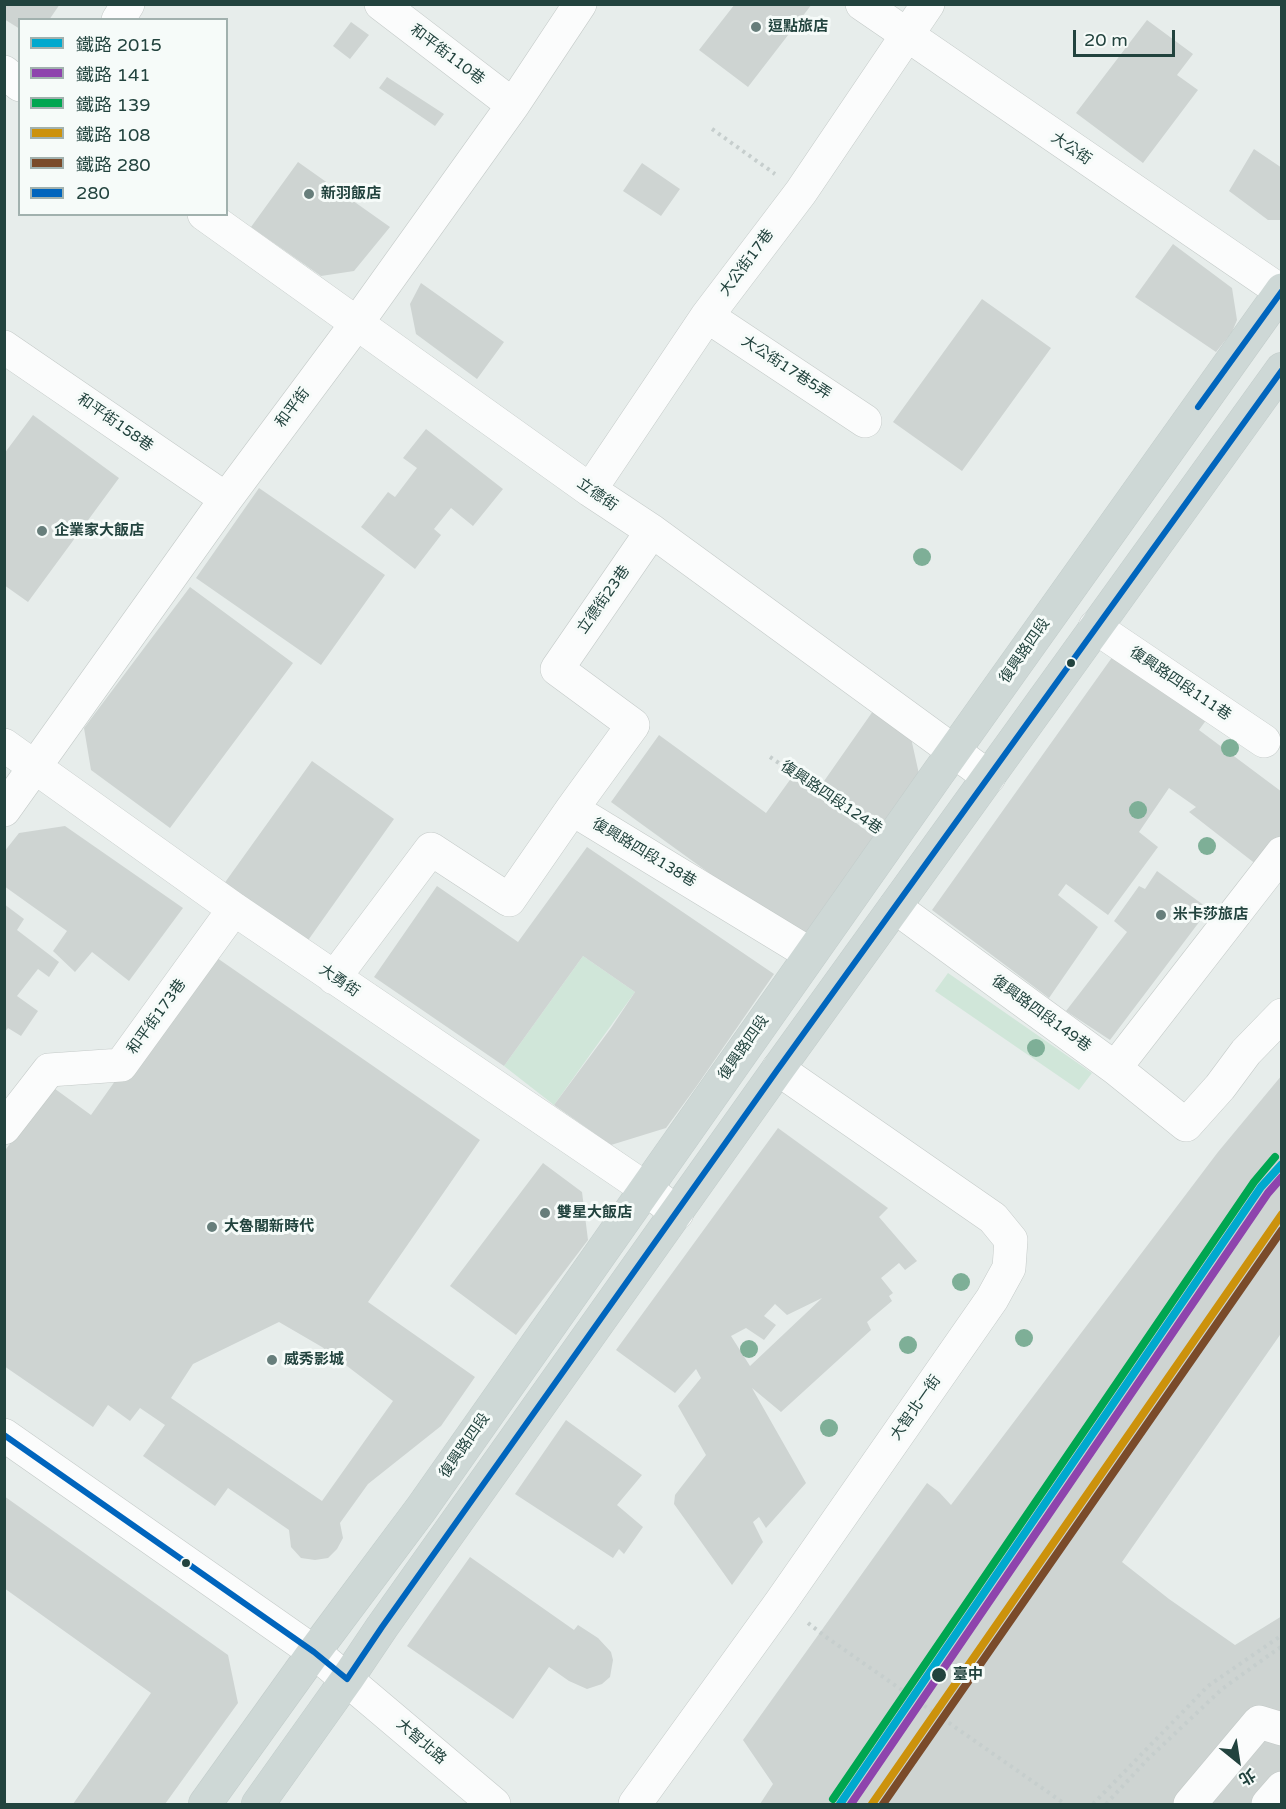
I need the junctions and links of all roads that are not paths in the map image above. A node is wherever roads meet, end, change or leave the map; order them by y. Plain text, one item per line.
1 (128, 4) edge
2 (381, 4) edge
3 (580, 4) edge
4 (862, 4) edge
5 (928, 4) edge
6 (119, 18) edge
7 (906, 36) junction
8 (513, 105) junction
9 (207, 216) edge
10 (1281, 291) edge
11 (707, 316) junction
12 (357, 323) junction
13 (4, 347) edge
14 (1281, 369) edge
15 (865, 421) dead end
16 (591, 490) junction
17 (226, 499) junction
18 (652, 531) junction
19 (1095, 627) junction
20 (1264, 741) dead end
21 (4, 745) edge
22 (954, 752) junction
23 (35, 767) junction
24 (989, 777) junction
25 (572, 809) junction
26 (4, 810) edge
27 (1281, 853) edge
28 (895, 907) junction
29 (234, 909) junction
30 (810, 954) junction
31 (334, 978) junction
32 (1281, 1015) edge
33 (1115, 1068) junction
34 (778, 1069) junction
35 (4, 1128) edge
36 (645, 1188) junction
37 (677, 1213) junction
38 (5, 1438) edge
39 (314, 1652) junction
40 (347, 1679) junction
41 (1281, 1729) edge
42 (1281, 1788) edge
43 (205, 1804) edge
44 (258, 1804) edge
45 (494, 1804) edge
46 (635, 1804) edge
47 (1190, 1804) edge
48 (1268, 1804) edge

1 - 6 street
2 - 8 street, 和平街110巷
3 - 8 street, 和平街
4 - 7 street, 大公街
5 - 7 street, 大公街17巷
7 - 10 street, 大公街
7 - 11 street, 大公街17巷
8 - 12 street, 和平街
9 - 12 street, 立德街
10 - 22 main road, 復興路四段
11 - 15 street, 大公街17巷5弄
11 - 16 street, 大公街17巷
12 - 16 street, 立德街
12 - 17 street, 和平街
13 - 17 street, 和平街158巷
14 - 19 main road
16 - 18 street, 立德街
17 - 23 street, 和平街
18 - 22 street, 立德街
18 - 25 street, 立德街23巷
19 - 20 street, 復興路四段111巷
19 - 24 main road
21 - 23 street, 大勇街
22 - 24 street, 立德街
22 - 30 main road, 復興路四段
23 - 26 street, 和平街
23 - 29 street, 大勇街
24 - 28 main road
25 - 30 street, 復興路四段138巷
25 - 31 street
27 - 33 street
28 - 33 street, 復興路四段149巷
28 - 34 main road
29 - 31 street, 大勇街
29 - 35 street, 和平街173巷
30 - 36 main road, 復興路四段
31 - 36 street, 大勇街
32 - 33 street, 復興路四段149巷
34 - 37 main road
34 - 46 street, 大智北一街
36 - 37 street, 大勇街
36 - 39 main road, 復興路四段
37 - 40 main road
38 - 39 street, 大智北路
39 - 40 street, 大智北路
39 - 43 main road, 復興路四段
40 - 44 main road
40 - 45 street, 大智北路
41 - 47 street
42 - 48 street

